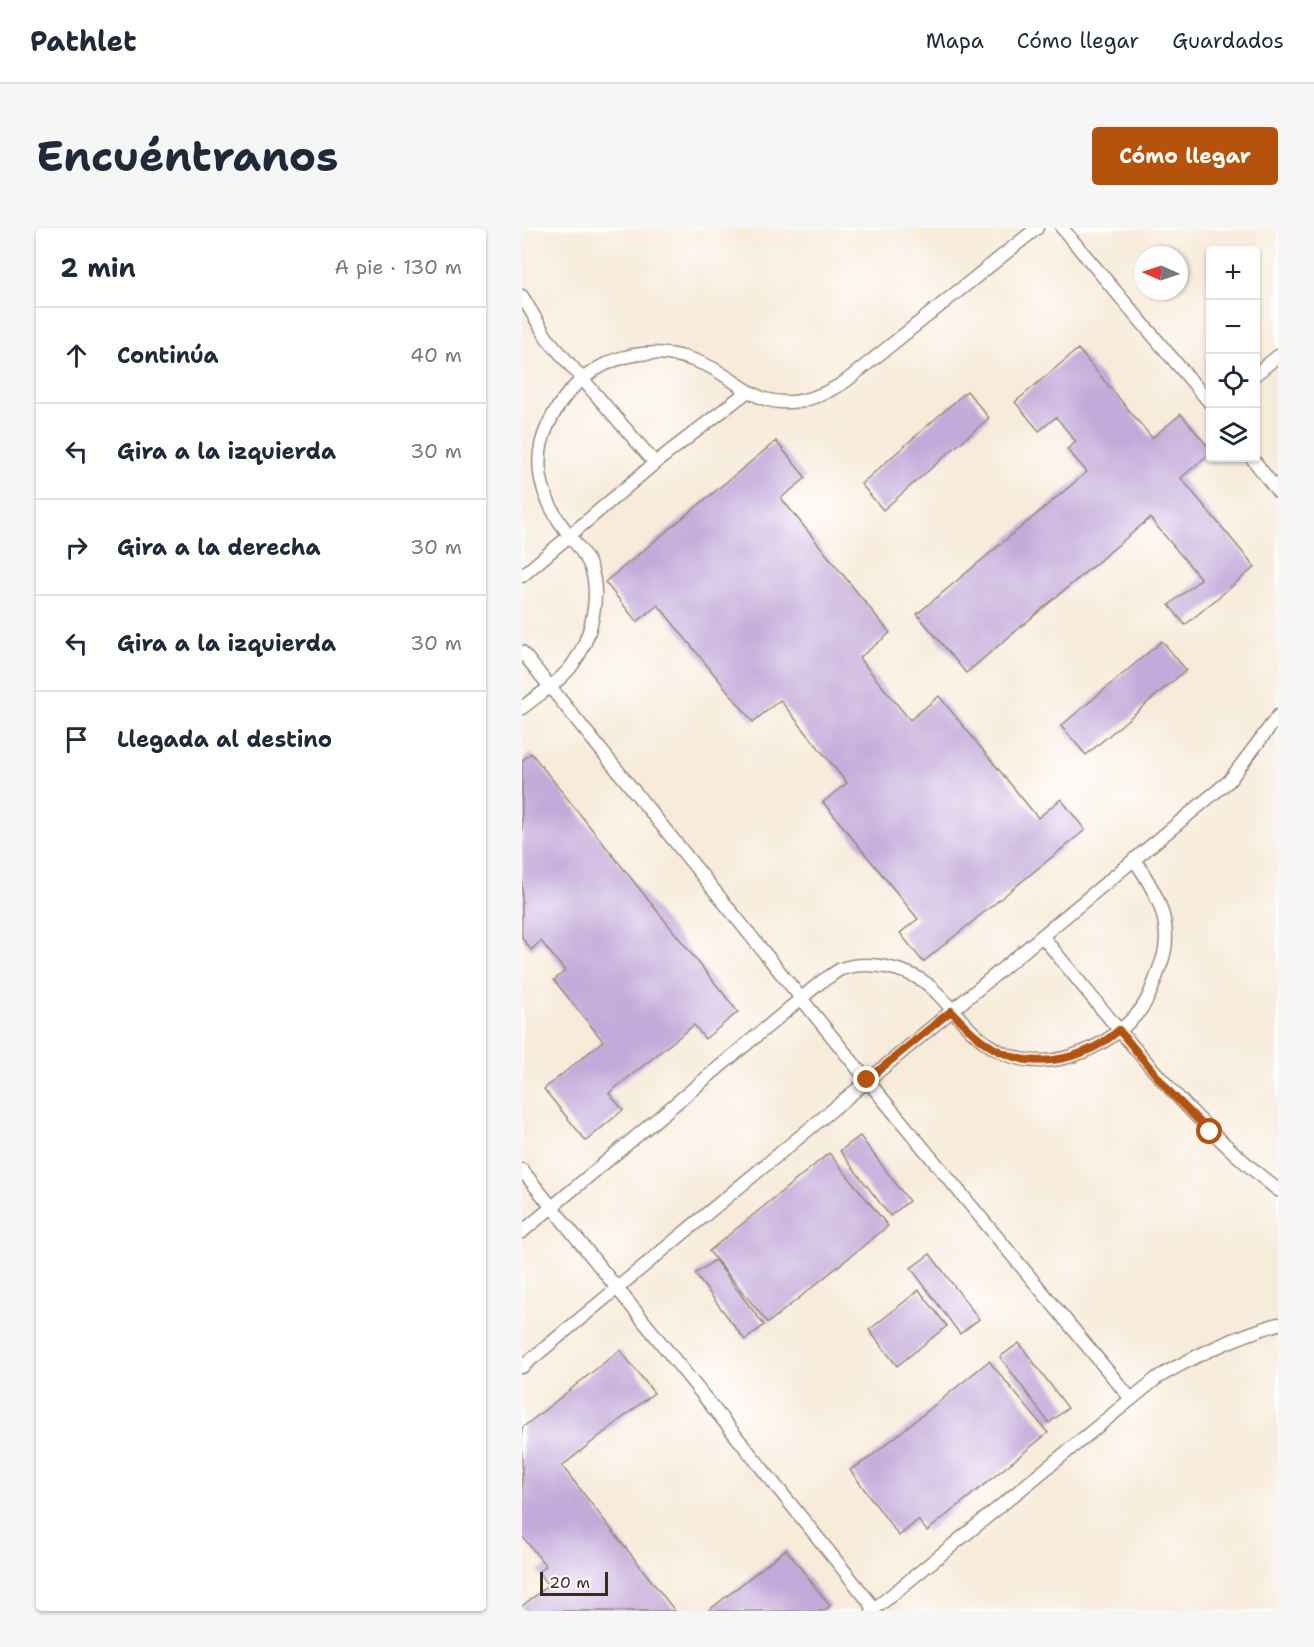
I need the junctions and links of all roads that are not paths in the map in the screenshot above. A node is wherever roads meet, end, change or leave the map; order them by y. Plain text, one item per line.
1 (1037, 228) edge
2 (1062, 228) edge
3 (522, 296) edge
4 (1278, 356) edge
5 (1260, 371) edge
6 (580, 378) junction
7 (748, 391) junction
8 (1206, 398) edge
9 (1255, 462) edge
10 (655, 463) junction
11 (1278, 492) edge
12 (570, 536) junction
13 (522, 576) edge
14 (522, 652) edge
15 (549, 686) junction
16 (522, 708) edge
17 (1278, 716) edge
18 (1134, 860) junction
19 (1042, 936) junction
20 (801, 998) junction
21 (951, 1011) junction
22 (1119, 1030) junction
23 (867, 1080) junction
24 (522, 1170) edge
25 (1278, 1190) edge
26 (552, 1207) junction
27 (522, 1232) edge
28 (618, 1288) junction
29 (1278, 1323) edge
30 (522, 1367) edge
31 (1131, 1399) junction
32 (873, 1610) edge

1 - 7 lane
2 - 8 lane
3 - 6 lane
4 - 5 lane
6 - 7 lane
6 - 10 lane
6 - 12 lane
7 - 10 lane
9 - 11 lane
10 - 12 lane
12 - 13 lane
12 - 15 lane
14 - 15 lane
15 - 16 lane
15 - 20 lane
17 - 18 lane
18 - 19 lane
18 - 22 lane
19 - 21 lane
19 - 22 lane
20 - 21 lane
20 - 23 lane
20 - 26 lane
21 - 22 lane
21 - 23 lane
22 - 25 lane
23 - 28 lane
23 - 31 lane
24 - 26 lane
26 - 27 lane
26 - 28 lane
28 - 30 lane
28 - 32 lane
29 - 31 lane
31 - 32 lane

